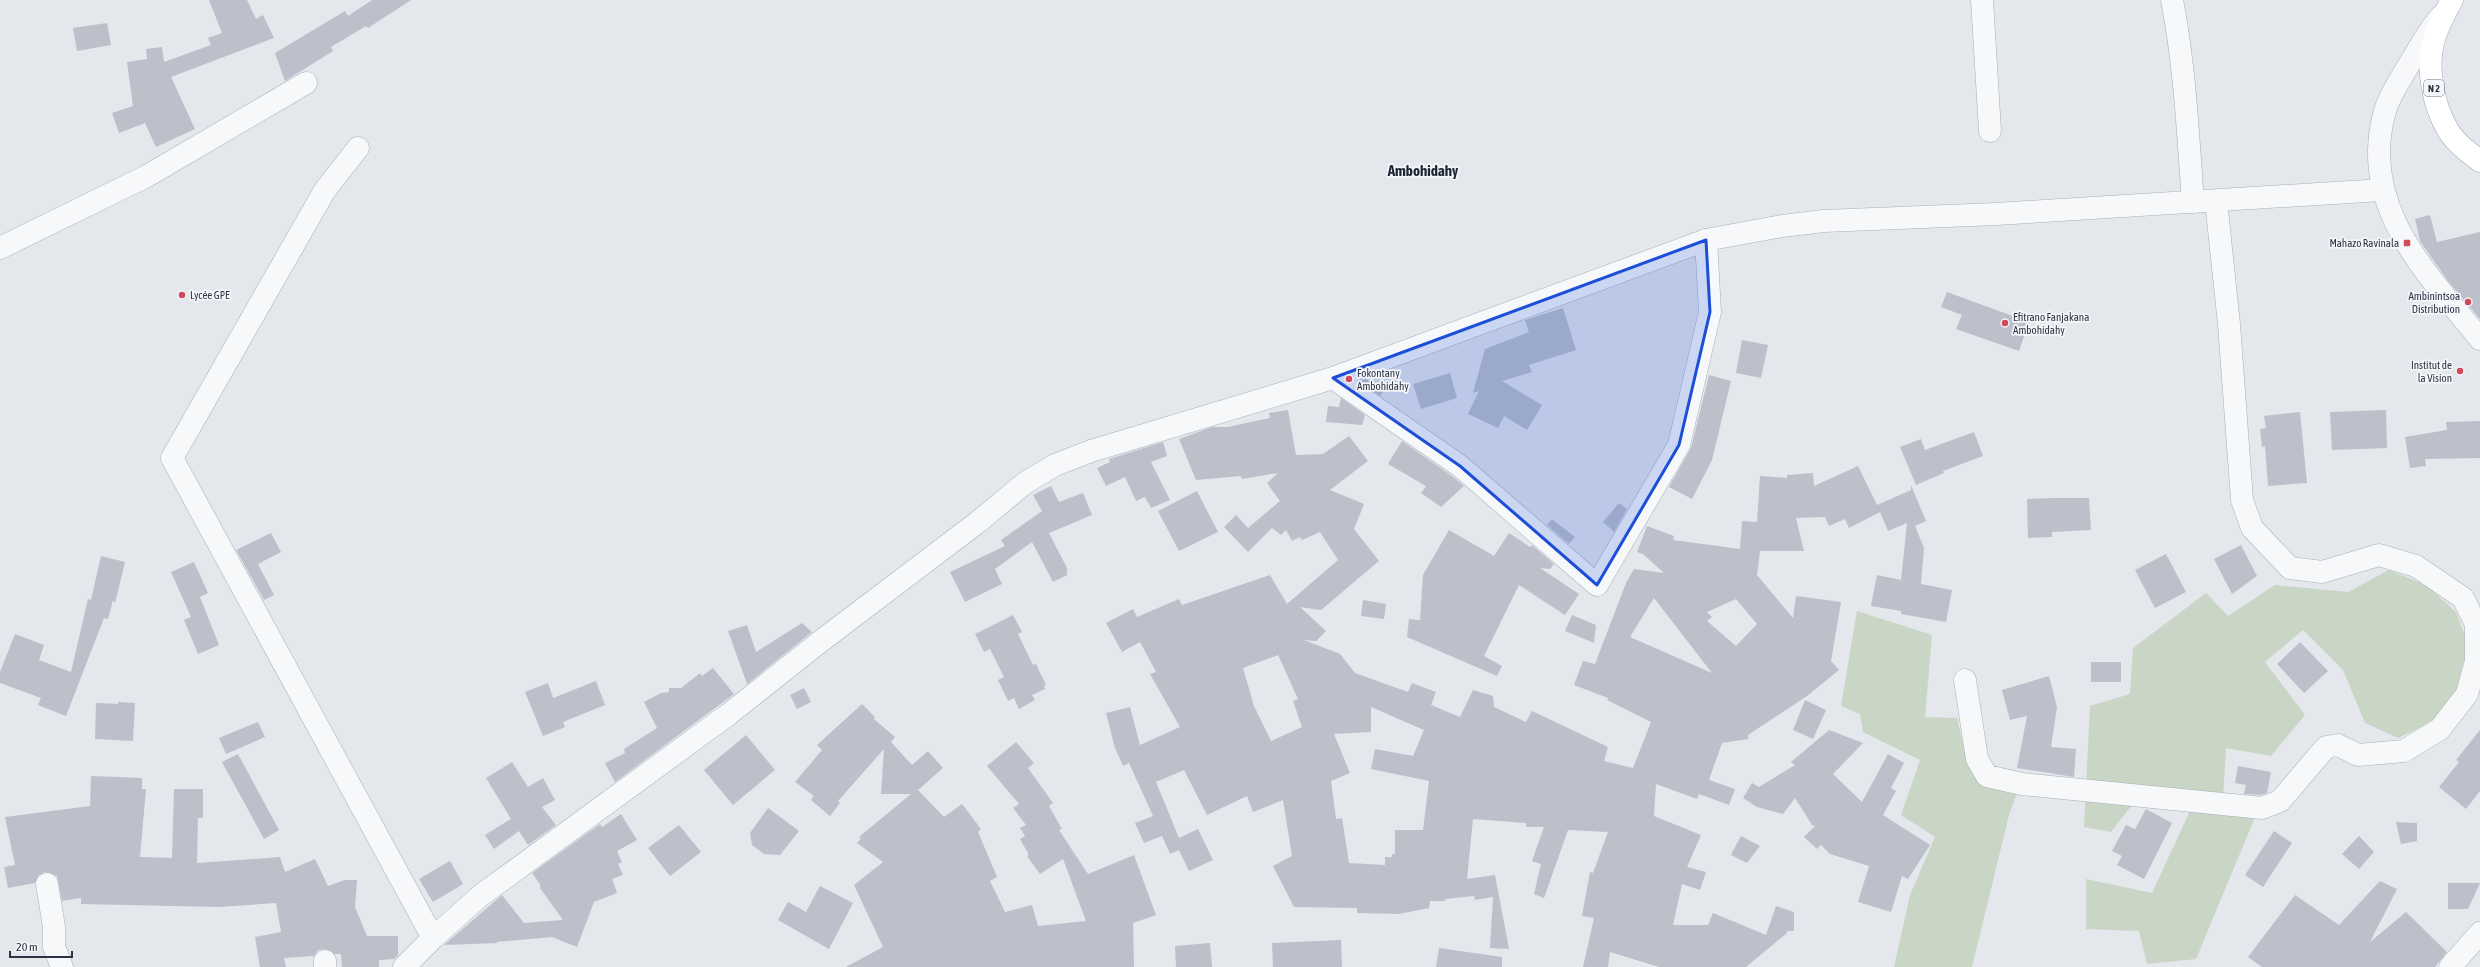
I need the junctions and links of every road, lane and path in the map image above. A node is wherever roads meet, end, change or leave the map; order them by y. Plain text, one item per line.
1 (1982, 0) edge
2 (2172, 0) edge
3 (2452, 2) edge
4 (306, 83) dead end
5 (1990, 131) dead end
6 (358, 148) dead end
7 (2480, 161) edge
8 (2382, 190) junction
9 (2216, 201) junction
10 (2193, 202) junction
11 (1706, 240) junction
12 (0, 248) edge
13 (2480, 339) edge
14 (1333, 378) junction
15 (1965, 680) dead end
16 (47, 884) dead end
17 (2480, 933) edge
18 (433, 938) junction
19 (62, 967) edge
20 (404, 967) edge
21 (2450, 967) edge

1 - 5 street
2 - 10 street
3 - 7 main road, N 2
3 - 8 street
4 - 12 street
6 - 18 street
8 - 9 street
8 - 13 street
9 - 10 street
9 - 15 street
10 - 11 street
11 - 14 street
11 - 14 street
14 - 18 street
16 - 19 street
17 - 21 street
18 - 20 street

